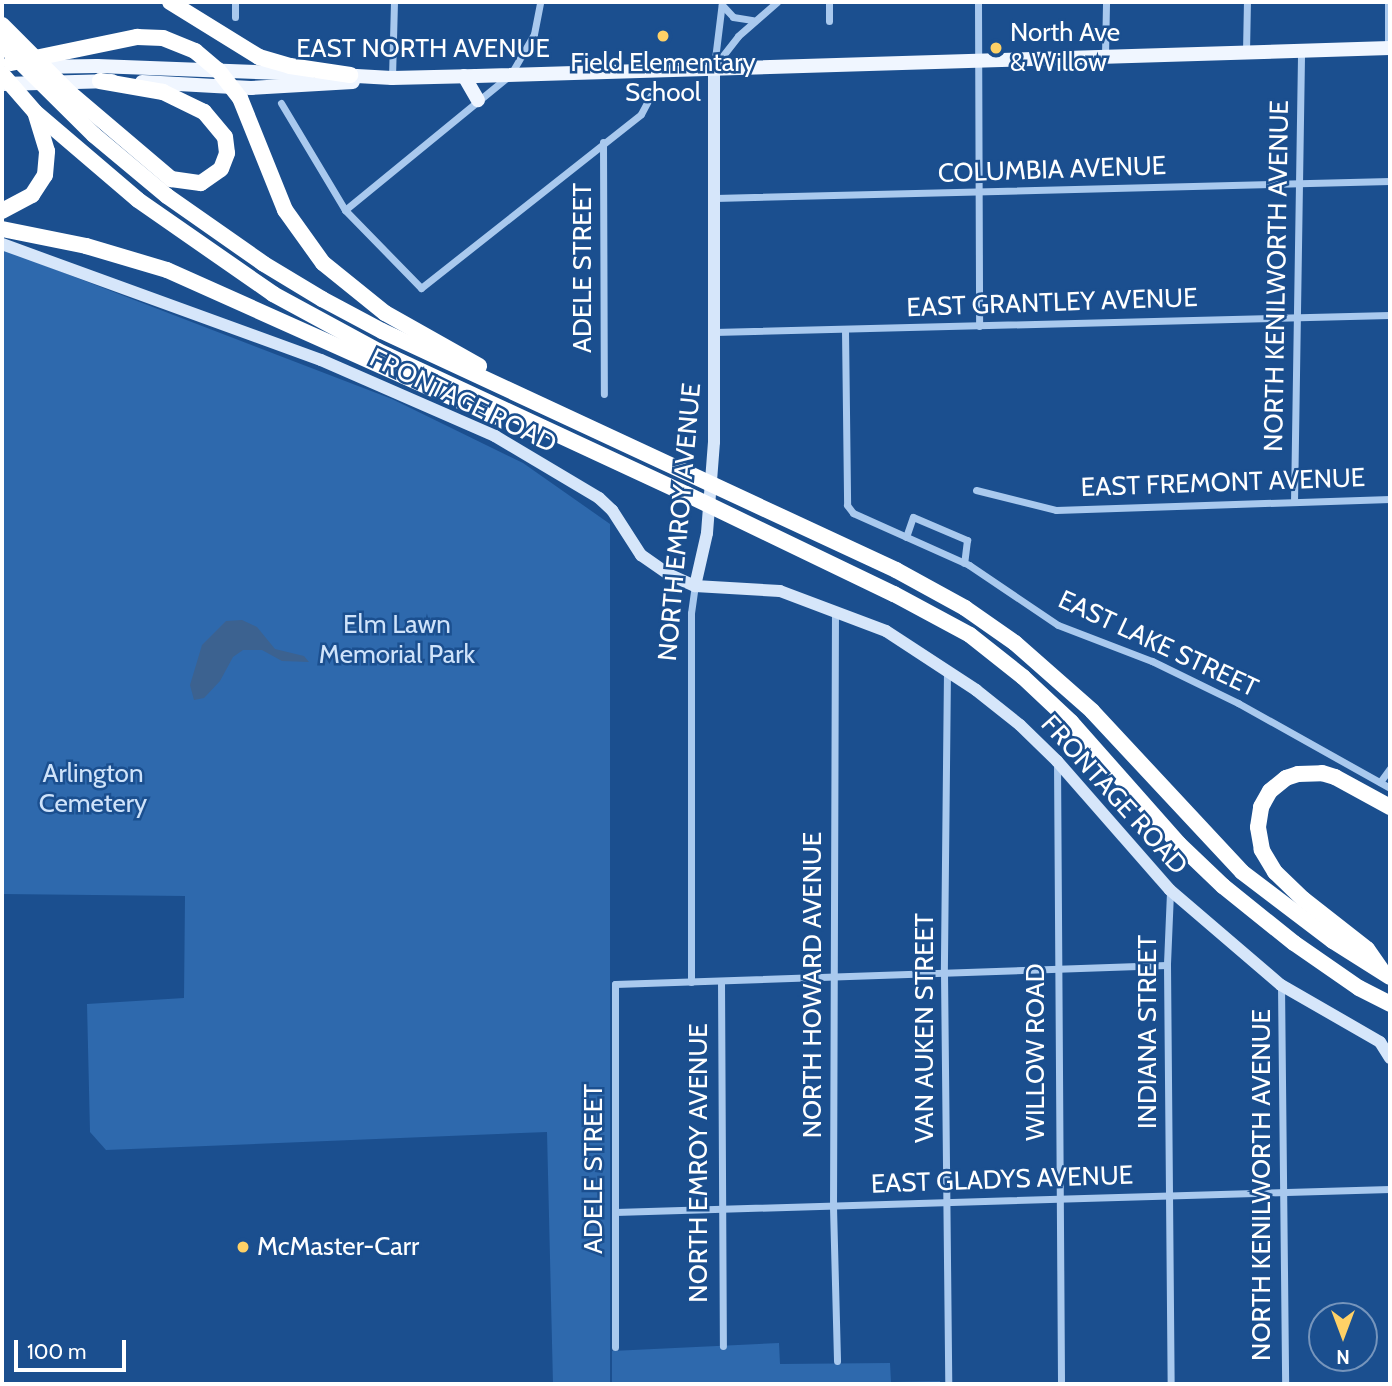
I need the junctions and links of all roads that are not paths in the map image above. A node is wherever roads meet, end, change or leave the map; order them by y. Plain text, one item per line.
1 (170, 2) edge
2 (235, 2) edge
3 (394, 2) edge
4 (540, 2) edge
5 (777, 2) edge
6 (829, 2) edge
7 (978, 2) edge
8 (1106, 2) edge
9 (1247, 2) edge
10 (1388, 2) edge
11 (722, 3) edge
12 (234, 17) dead end
13 (757, 18) junction
14 (830, 21) dead end
15 (2, 25) edge
16 (4, 46) edge
17 (1389, 48) edge
18 (1301, 50) junction
19 (1246, 52) junction
20 (1105, 56) junction
21 (978, 59) junction
22 (714, 67) junction
23 (2, 69) edge
24 (350, 75) junction
25 (511, 75) junction
26 (464, 76) junction
27 (392, 78) junction
28 (100, 81) junction
29 (2, 84) edge
30 (73, 87) junction
31 (2, 90) edge
32 (651, 95) dead end
33 (478, 100) junction
34 (281, 103) dead end
35 (35, 112) junction
36 (603, 142) junction
37 (1390, 181) edge
38 (1299, 184) junction
39 (979, 193) junction
40 (715, 198) junction
41 (345, 210) junction
42 (2, 211) edge
43 (2, 229) edge
44 (2, 244) edge
45 (1390, 315) edge
46 (1297, 317) junction
47 (979, 326) junction
48 (845, 330) junction
49 (714, 331) junction
50 (604, 394) dead end
51 (559, 413) junction
52 (976, 490) dead end
53 (686, 494) junction
54 (1390, 499) edge
55 (1294, 502) junction
56 (906, 537) junction
57 (964, 563) junction
58 (695, 586) junction
59 (835, 610) junction
60 (947, 671) junction
61 (1057, 761) junction
62 (1390, 768) edge
63 (1380, 782) junction
64 (1390, 788) edge
65 (1390, 807) edge
66 (1170, 890) junction
67 (1167, 965) junction
68 (1056, 969) junction
69 (944, 973) junction
70 (1387, 976) edge
71 (833, 977) junction
72 (721, 981) junction
73 (691, 982) junction
74 (1281, 985) junction
75 (1390, 1004) edge
76 (1389, 1055) edge
77 (1390, 1189) edge
78 (1283, 1194) junction
79 (1169, 1196) junction
80 (1058, 1199) junction
81 (947, 1202) junction
82 (833, 1206) junction
83 (722, 1210) junction
84 (615, 1212) junction
85 (723, 1346) dead end
86 (615, 1347) dead end
87 (837, 1361) dead end
88 (948, 1384) edge
89 (1061, 1384) edge
90 (1171, 1384) edge
91 (1284, 1384) edge

1 - 24 highway
2 - 12 street
3 - 27 street
4 - 25 street
5 - 13 street
6 - 14 street
7 - 21 street
8 - 20 street
9 - 19 street
10 - 17 street
11 - 13 street
11 - 22 street
13 - 22 street
15 - 30 highway
16 - 51 highway
17 - 18 main road, EAST NORTH AVENUE
18 - 19 main road, EAST NORTH AVENUE
18 - 38 street, NORTH KENILWORTH AVENUE
19 - 20 main road, EAST NORTH AVENUE
20 - 21 main road, EAST NORTH AVENUE
21 - 22 main road, EAST NORTH AVENUE
21 - 39 street
22 - 25 main road, EAST NORTH AVENUE
22 - 40 street, NORTH EMROY AVENUE
23 - 24 main road, EAST NORTH AVENUE
23 - 35 highway
23 - 51 highway
24 - 27 main road, EAST NORTH AVENUE
25 - 26 main road, EAST NORTH AVENUE
25 - 33 street
26 - 27 main road, EAST NORTH AVENUE
26 - 33 main road
27 - 28 main road, EAST NORTH AVENUE
28 - 30 main road, EAST NORTH AVENUE
28 - 30 highway
29 - 30 main road, EAST NORTH AVENUE
30 - 31 highway
32 - 36 street
33 - 41 street
34 - 41 street
35 - 42 highway
35 - 53 highway
36 - 41 street
36 - 50 street, ADELE STREET
37 - 38 street, COLUMBIA AVENUE
38 - 39 street, COLUMBIA AVENUE
38 - 46 street, NORTH KENILWORTH AVENUE
39 - 40 street, COLUMBIA AVENUE
39 - 47 street
40 - 49 street, NORTH EMROY AVENUE
43 - 53 highway
44 - 58 street, FRONTAGE ROAD
45 - 46 street, EAST GRANTLEY AVENUE
46 - 47 street, EAST GRANTLEY AVENUE
46 - 55 street, NORTH KENILWORTH AVENUE
47 - 48 street, EAST GRANTLEY AVENUE
48 - 49 street, EAST GRANTLEY AVENUE
48 - 56 street, EAST LAKE STREET
49 - 58 street, NORTH EMROY AVENUE
51 - 70 highway
52 - 55 street, EAST FREMONT AVENUE
53 - 75 highway
54 - 55 street, EAST FREMONT AVENUE
56 - 57 street, EAST LAKE STREET
56 - 57 street
57 - 63 street, EAST LAKE STREET
58 - 59 street, FRONTAGE ROAD
58 - 73 street, NORTH EMROY AVENUE
59 - 60 street, FRONTAGE ROAD
59 - 71 street, NORTH HOWARD AVENUE
60 - 61 street, FRONTAGE ROAD
60 - 69 street, VAN AUKEN STREET
61 - 66 street, FRONTAGE ROAD
61 - 68 street, WILLOW ROAD
62 - 63 street
63 - 64 street, EAST LAKE STREET
65 - 70 highway
66 - 67 street, INDIANA STREET
66 - 74 street, FRONTAGE ROAD
67 - 68 street
67 - 79 street, INDIANA STREET
68 - 69 street
68 - 80 street, WILLOW ROAD
69 - 71 street
69 - 81 street, VAN AUKEN STREET
71 - 72 street
71 - 82 street, NORTH HOWARD AVENUE
72 - 73 street
72 - 83 street, NORTH EMROY AVENUE
73 - 84 street, ADELE STREET
74 - 76 street, FRONTAGE ROAD
74 - 78 street, NORTH KENILWORTH AVENUE
77 - 78 street, EAST GLADYS AVENUE
78 - 79 street, EAST GLADYS AVENUE
78 - 91 street, NORTH KENILWORTH AVENUE
79 - 80 street, EAST GLADYS AVENUE
79 - 90 street, INDIANA STREET
80 - 81 street, EAST GLADYS AVENUE
80 - 89 street, WILLOW ROAD
81 - 82 street, EAST GLADYS AVENUE
81 - 88 street, VAN AUKEN STREET
82 - 83 street, EAST GLADYS AVENUE
82 - 87 street, NORTH HOWARD AVENUE
83 - 84 street, EAST GLADYS AVENUE
83 - 85 street, NORTH EMROY AVENUE
84 - 86 street, ADELE STREET

